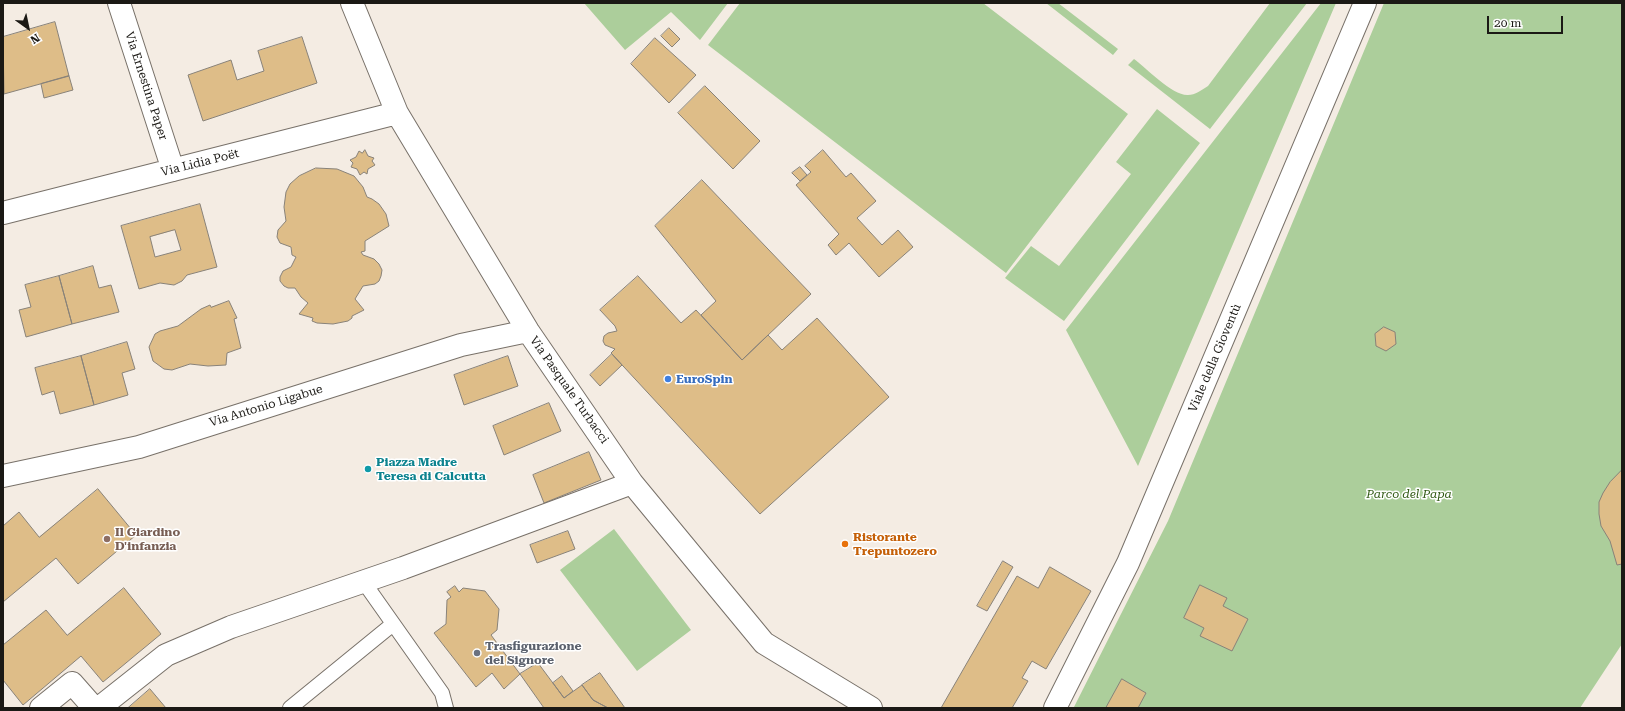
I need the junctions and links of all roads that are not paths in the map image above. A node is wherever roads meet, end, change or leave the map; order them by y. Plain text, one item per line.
1 (119, 3) edge
2 (352, 3) edge
3 (1365, 3) edge
4 (396, 113) junction
5 (173, 170) junction
6 (3, 213) edge
7 (528, 331) junction
8 (3, 476) edge
9 (632, 483) junction
10 (363, 581) junction
11 (393, 624) junction
12 (41, 708) edge
13 (94, 708) edge
14 (99, 708) edge
15 (290, 708) edge
16 (446, 708) edge
17 (871, 708) edge
18 (1055, 708) edge

1 - 5 street, Via Ernestina Paper
2 - 4 street, Via Pasquale Turbacci
3 - 18 street, Viale della Gioventù
4 - 5 street, Via Lidia Poët
4 - 7 street, Via Pasquale Turbacci
5 - 6 street, Via Lidia Poët
7 - 8 street, Via Antonio Ligabue
7 - 9 street, Via Pasquale Turbacci
9 - 10 street
9 - 17 street, Via Pasquale Turbacci
10 - 11 lane
10 - 14 street
11 - 15 lane
11 - 16 lane
12 - 13 street

